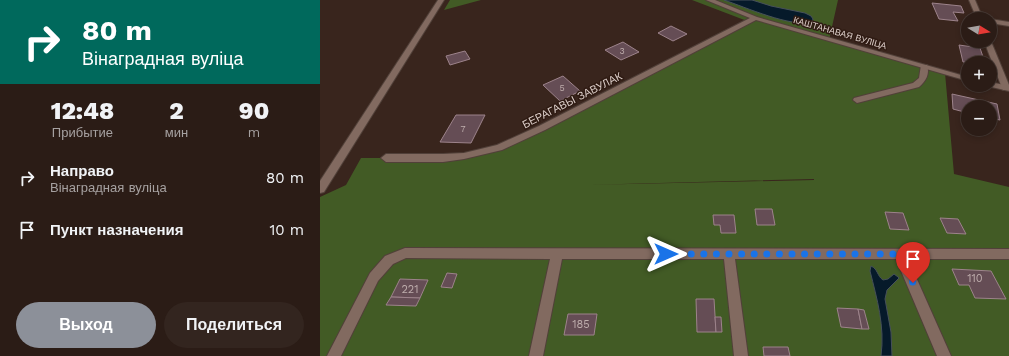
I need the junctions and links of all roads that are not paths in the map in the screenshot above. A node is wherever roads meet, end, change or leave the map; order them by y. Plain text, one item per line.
1 (441, 0) edge
2 (709, 0) edge
3 (972, 0) edge
4 (977, 12) edge
5 (755, 18) junction
6 (997, 22) edge
7 (1009, 24) edge
8 (991, 48) edge
9 (924, 68) junction
10 (961, 76) edge
11 (997, 86) edge
12 (1008, 88) edge
13 (856, 100) dead end
14 (386, 158) dead end
15 (320, 189) edge
16 (557, 254) junction
17 (728, 254) junction
18 (900, 254) junction
19 (1009, 254) edge
20 (334, 356) edge
21 (536, 356) edge
22 (741, 356) edge
23 (944, 356) edge

1 - 15 street
2 - 5 street, КАШТАНАВАЯ ВУЛІЦА
3 - 4 street
5 - 9 street, КАШТАНАВАЯ ВУЛІЦА
5 - 14 street, БЕРАГАВЫ ЗАВУЛАК
6 - 7 street
8 - 12 street
9 - 10 street, КАШТАНАВАЯ ВУЛІЦА
9 - 13 street
11 - 12 street
16 - 17 street
16 - 20 street
16 - 21 street
17 - 18 street
17 - 22 street
18 - 19 street
18 - 23 street

